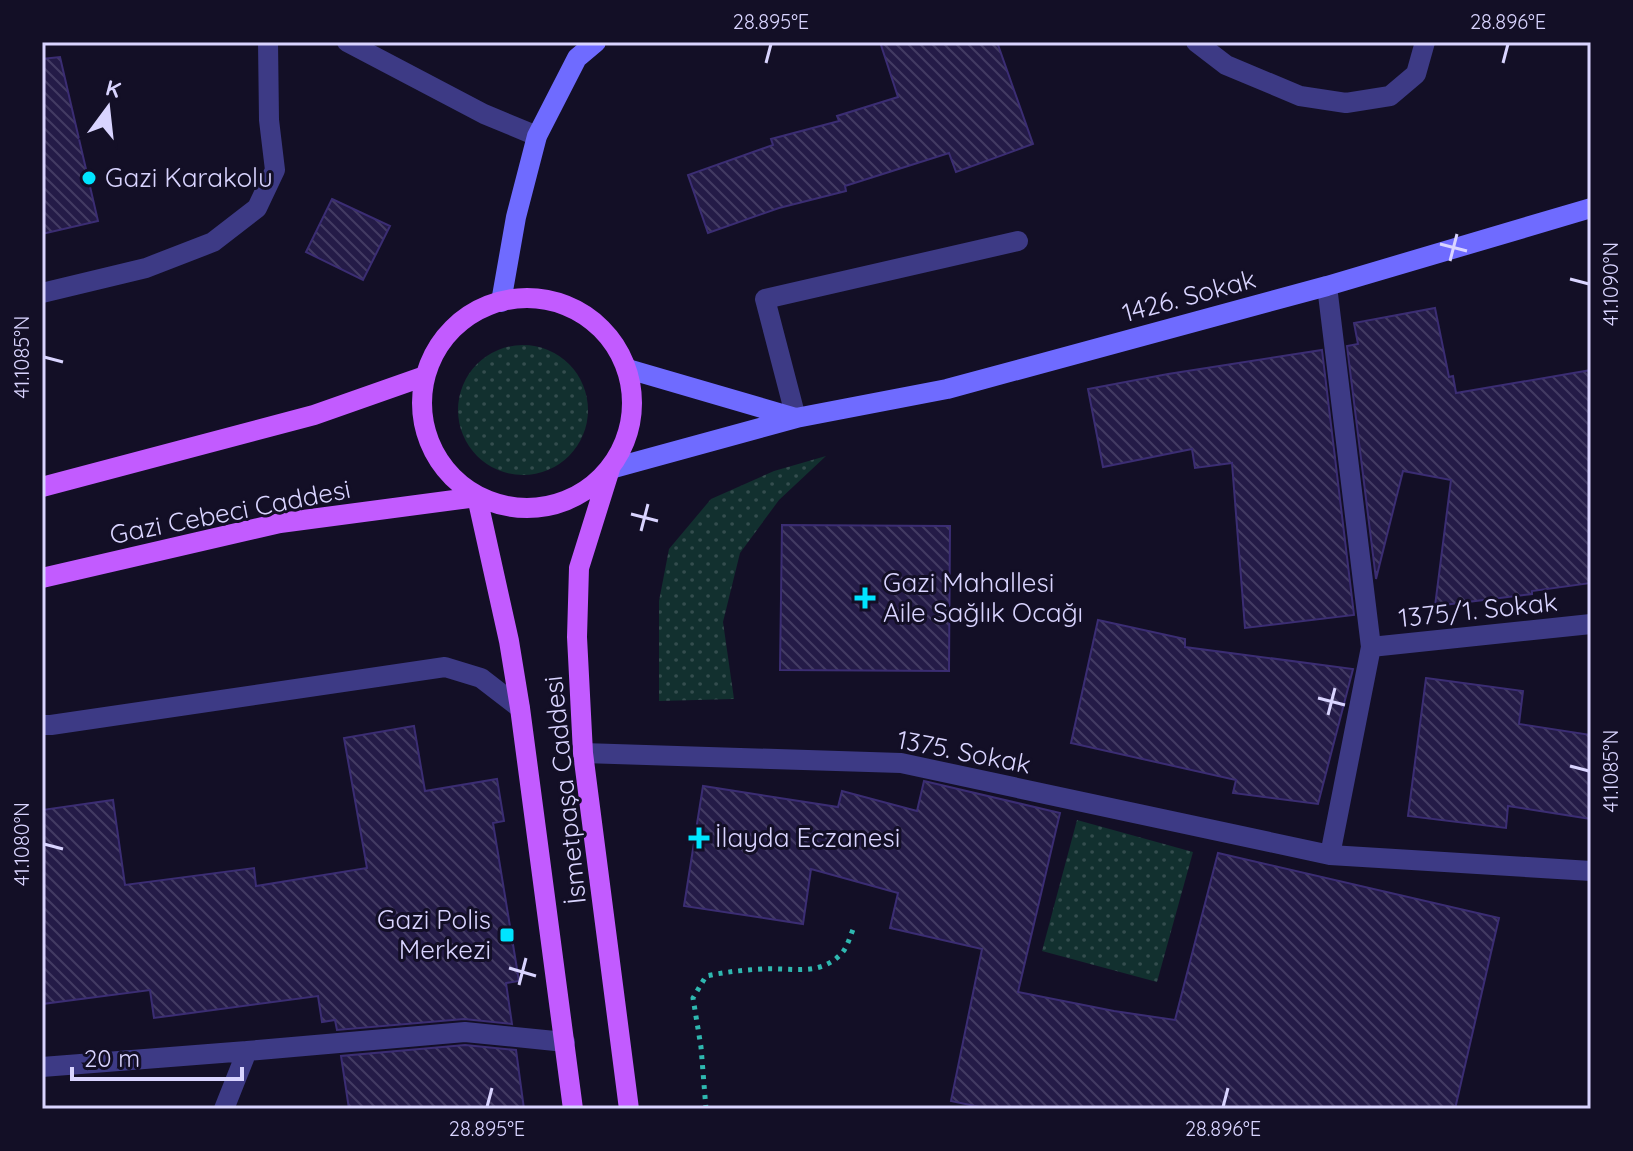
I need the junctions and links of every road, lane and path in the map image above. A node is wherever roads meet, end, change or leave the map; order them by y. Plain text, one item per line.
1 (268, 42) edge
2 (347, 42) edge
3 (596, 42) edge
4 (1196, 42) edge
5 (1425, 42) edge
6 (537, 136) junction
7 (1591, 208) edge
8 (1018, 241) dead end
9 (1327, 286) junction
10 (42, 293) edge
11 (501, 302) junction
12 (628, 369) junction
13 (425, 376) junction
14 (796, 418) junction
15 (610, 469) junction
16 (42, 487) edge
17 (477, 497) junction
18 (42, 578) edge
19 (1591, 624) edge
20 (1371, 647) junction
21 (520, 708) junction
22 (42, 725) edge
23 (583, 753) junction
24 (1330, 855) junction
25 (1591, 871) edge
26 (854, 927) dead end
27 (565, 1042) junction
28 (247, 1051) junction
29 (42, 1067) edge
30 (224, 1109) edge
31 (573, 1109) edge
32 (629, 1109) edge
33 (706, 1109) edge

1 - 10 street
2 - 6 street
3 - 6 main road
4 - 5 street
6 - 11 main road
7 - 9 main road, 1426. Sokak
8 - 14 street
9 - 14 main road, 1426. Sokak
9 - 20 street
11 - 12 main road
11 - 13 main road
12 - 14 main road
12 - 15 main road
13 - 16 main road
13 - 17 main road
14 - 15 main road, 1426. Sokak
15 - 17 main road
15 - 23 main road, İsmetpaşa Caddesi
17 - 18 main road, Gazi Cebeci Caddesi
17 - 21 main road, İsmetpaşa Caddesi
19 - 20 street, 1375/1. Sokak
20 - 24 street
21 - 22 street
21 - 27 main road, İsmetpaşa Caddesi
23 - 24 street, 1375. Sokak
23 - 32 main road, İsmetpaşa Caddesi
24 - 25 street, 1375. Sokak
26 - 33 path
27 - 28 street
27 - 31 main road, İsmetpaşa Caddesi
28 - 29 street
28 - 30 street

